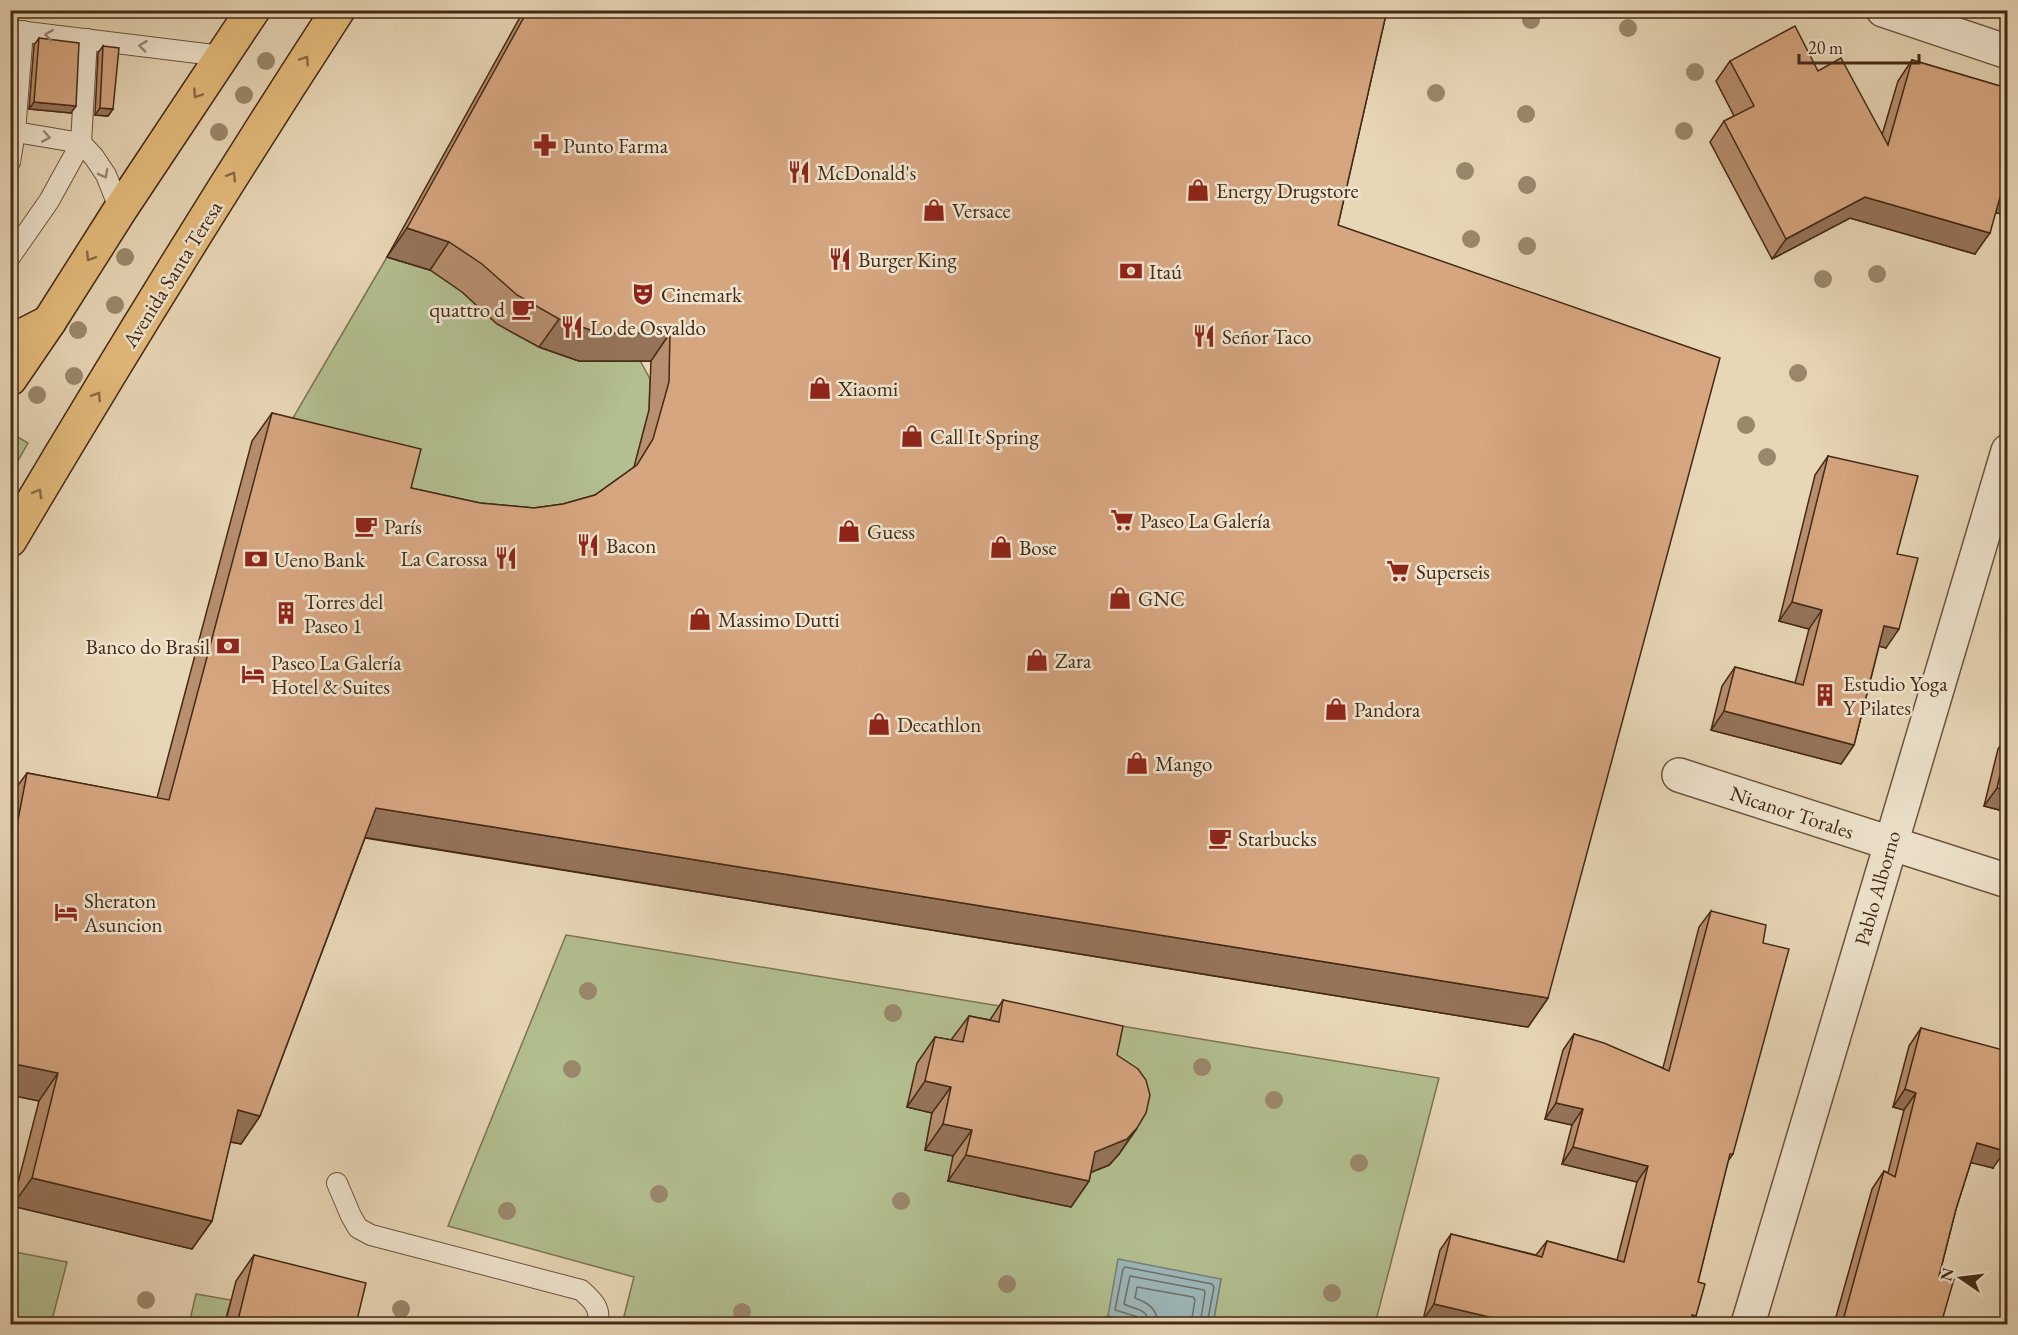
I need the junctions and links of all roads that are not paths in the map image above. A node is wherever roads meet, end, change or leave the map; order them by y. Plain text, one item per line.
1 (253, 10) edge
2 (338, 10) edge
3 (1883, 10) edge
4 (16, 31) edge
5 (87, 39) junction
6 (2007, 52) edge
7 (222, 56) junction
8 (13, 131) edge
9 (81, 143) junction
10 (10, 162) edge
11 (120, 210) junction
12 (10, 256) edge
13 (49, 322) junction
14 (10, 342) edge
15 (10, 379) edge
16 (2007, 451) edge
17 (10, 540) edge
18 (1679, 776) dead end
19 (1890, 843) junction
20 (2007, 881) edge
21 (337, 1183) dead end
22 (597, 1324) edge
23 (1748, 1324) edge

1 - 7 main road
17 -> 2 main road, Avenida Santa Teresa
3 - 6 street
5 -> 4 lane
4 - 8 lane
7 -> 5 lane
5 - 9 lane
7 -> 11 main road
8 -> 9 lane
8 - 10 lane
9 -> 11 lane
9 - 12 lane
11 -> 13 main road
13 - 14 main road
13 - 15 main road
16 - 19 street, Pablo Alborno
18 - 19 street, Nicanor Torales
19 - 20 street, Nicanor Torales
19 - 23 street, Pablo Alborno
21 - 22 lane

